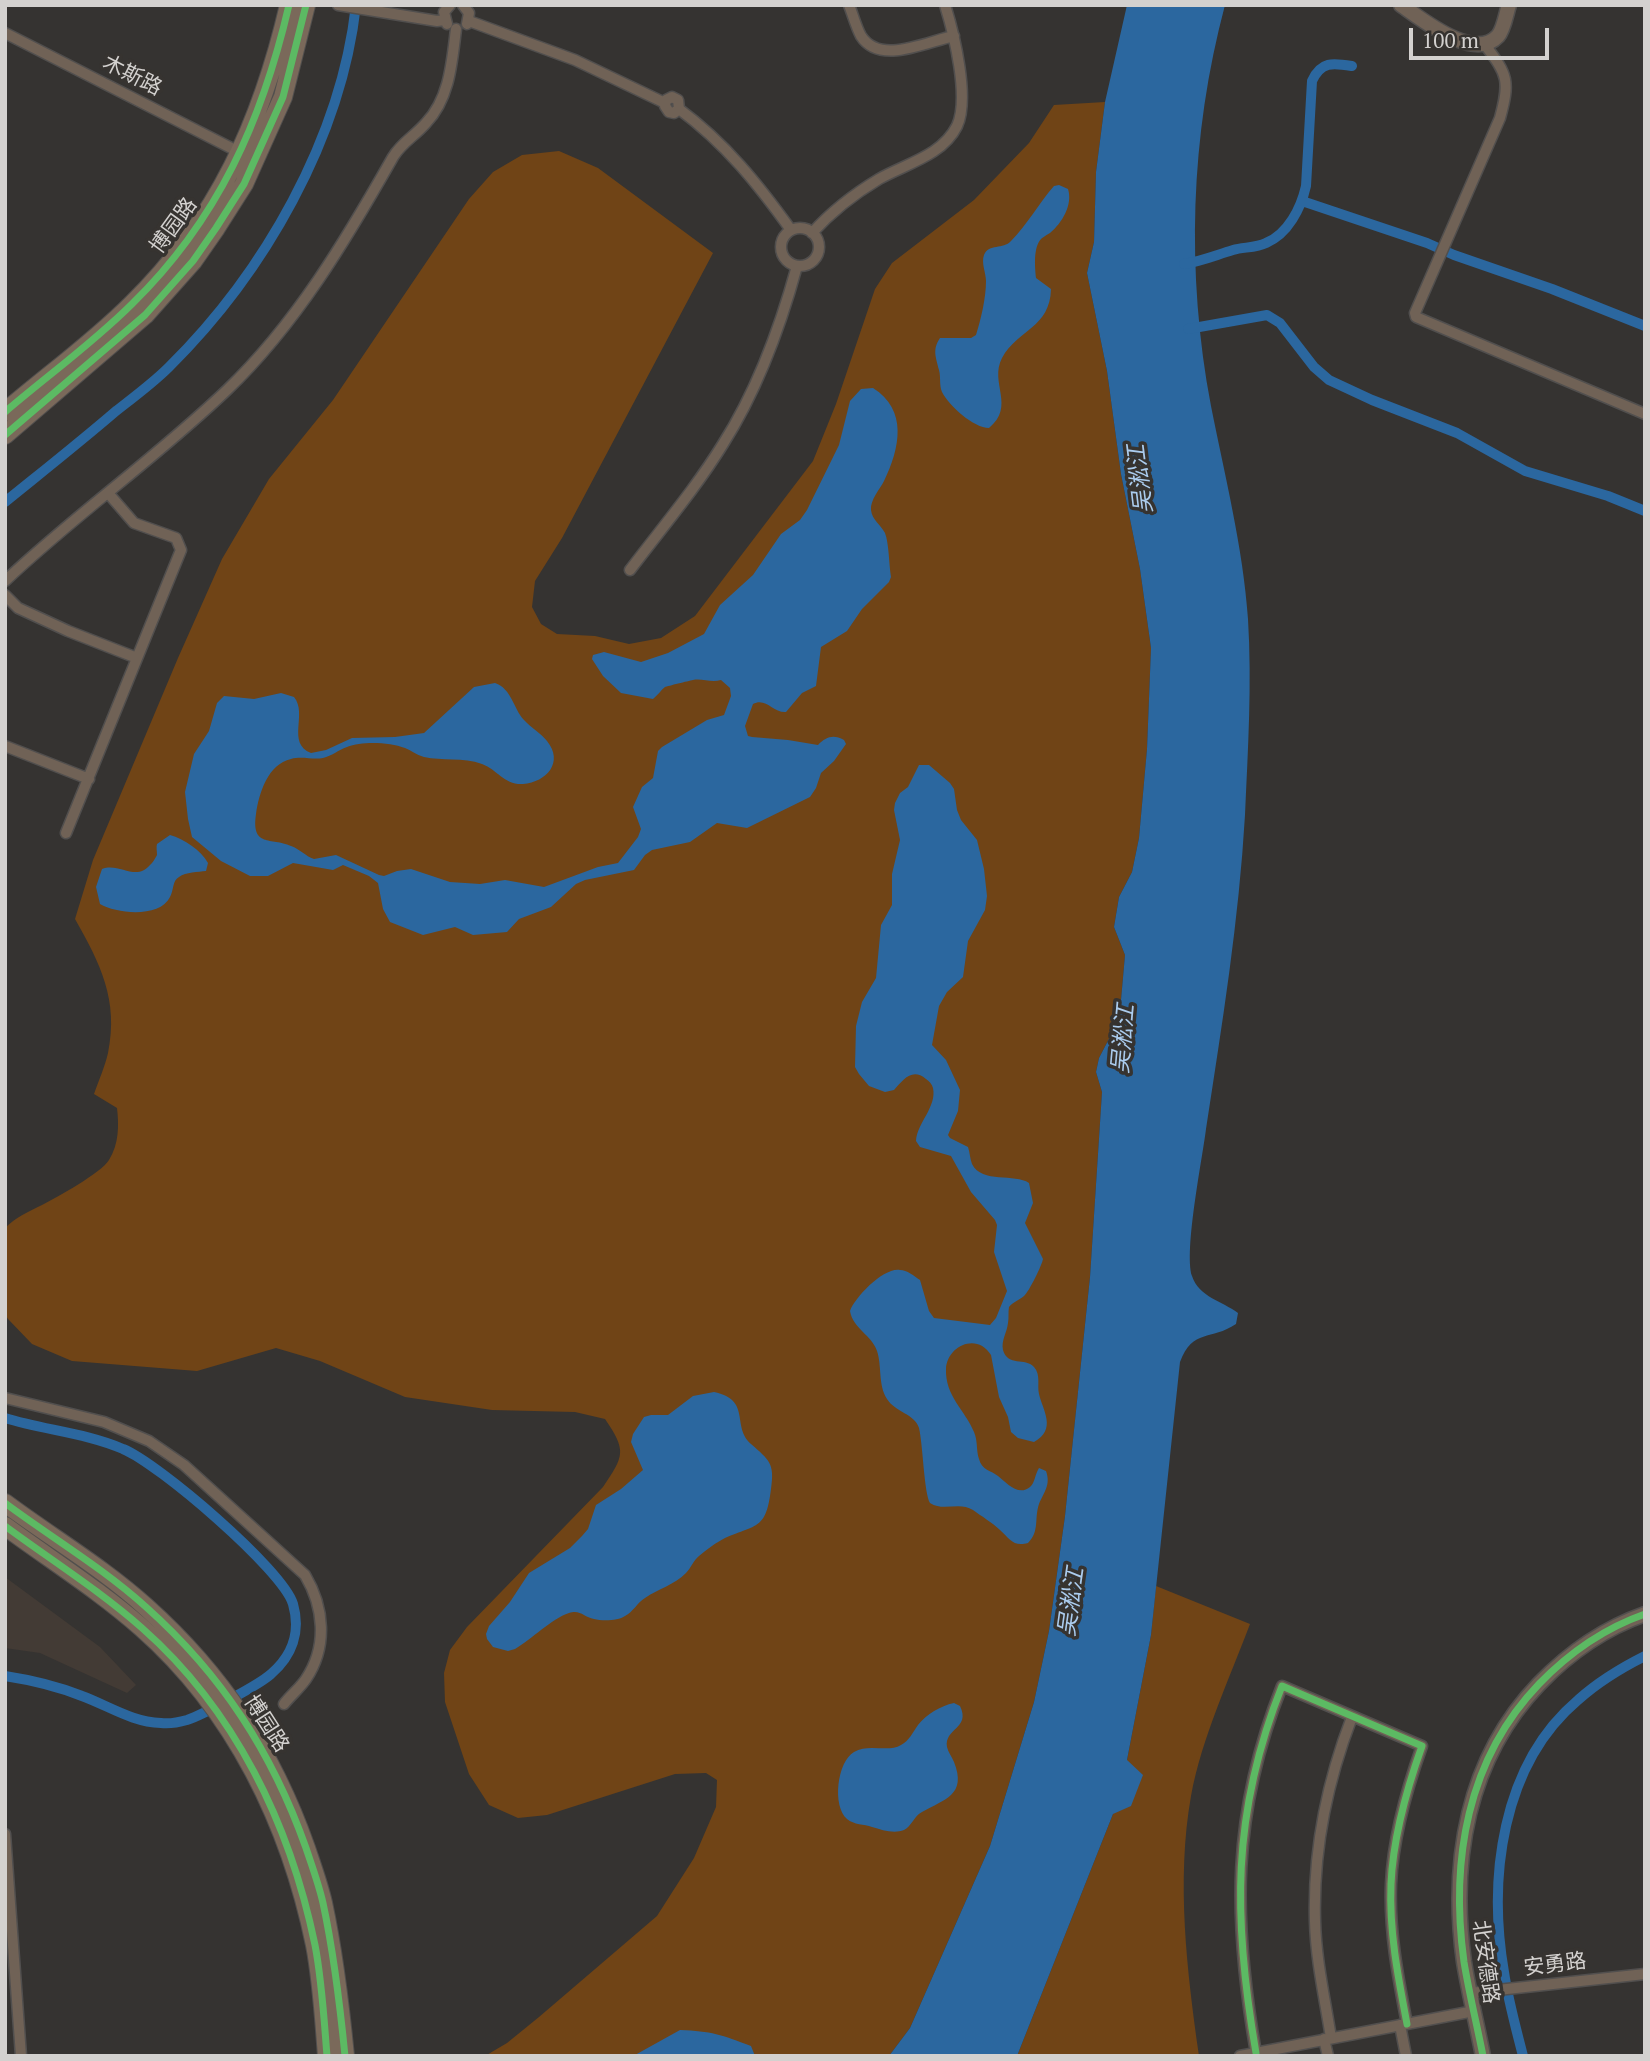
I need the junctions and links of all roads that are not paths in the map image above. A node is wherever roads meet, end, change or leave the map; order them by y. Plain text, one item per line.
1 (289, 5) edge
2 (306, 5) edge
3 (449, 5) edge
4 (463, 5) edge
5 (849, 5) edge
6 (945, 5) edge
7 (1401, 5) edge
8 (1509, 5) edge
9 (342, 7) edge
10 (444, 20) junction
11 (469, 21) junction
12 (456, 29) junction
13 (5, 33) edge
14 (954, 36) junction
15 (1485, 45) junction
16 (241, 153) junction
17 (791, 230) junction
18 (812, 233) junction
19 (797, 265) junction
20 (5, 412) edge
21 (1645, 414) edge
22 (5, 435) edge
23 (108, 494) junction
24 (630, 570) dead end
25 (5, 581) edge
26 (5, 595) edge
27 (137, 659) junction
28 (5, 746) edge
29 (89, 779) junction
30 (66, 833) dead end
31 (5, 1398) edge
32 (5, 1503) edge
33 (5, 1526) edge
34 (1645, 1614) edge
35 (209, 1684) junction
36 (284, 1703) dead end
37 (1352, 1717) junction
38 (233, 1719) junction
39 (5, 1834) edge
40 (1645, 1974) edge
41 (1470, 1993) junction
42 (1474, 2011) junction
43 (1404, 2024) junction
44 (1328, 2039) junction
45 (1249, 2054) edge
46 (21, 2056) edge
47 (327, 2056) edge
48 (345, 2056) edge
49 (1328, 2056) edge
50 (1406, 2056) edge
51 (1483, 2056) edge

1 - 16 main road, 博园路
2 - 22 main road, 博园路
3 - 10 street
4 - 11 street
5 - 14 street
6 - 14 street
7 - 15 street
8 - 15 street
9 - 10 street
10 - 12 street
11 - 12 street
11 - 17 street
12 - 23 street
13 - 16 street, 木斯路
14 - 18 street
15 - 21 street
16 - 20 main road, 博园路
17 - 18 street
17 - 19 street
18 - 19 street
19 - 24 street
23 - 25 street
23 - 27 street
26 - 27 street
27 - 29 street
28 - 29 street
29 - 30 street
31 - 36 street
32 - 35 main road, 博园路
33 - 35 main road, 博园路
34 - 41 street, 北安德路
35 - 38 main road, 博园路
37 - 43 street
37 - 44 street
37 - 45 street
38 - 47 main road, 博园路
38 - 48 main road, 博园路
39 - 46 street
40 - 41 street, 安勇路
41 - 42 street, 北安德路
42 - 43 street
42 - 51 street, 北安德路
43 - 44 street
43 - 50 street
44 - 45 street
44 - 49 street

